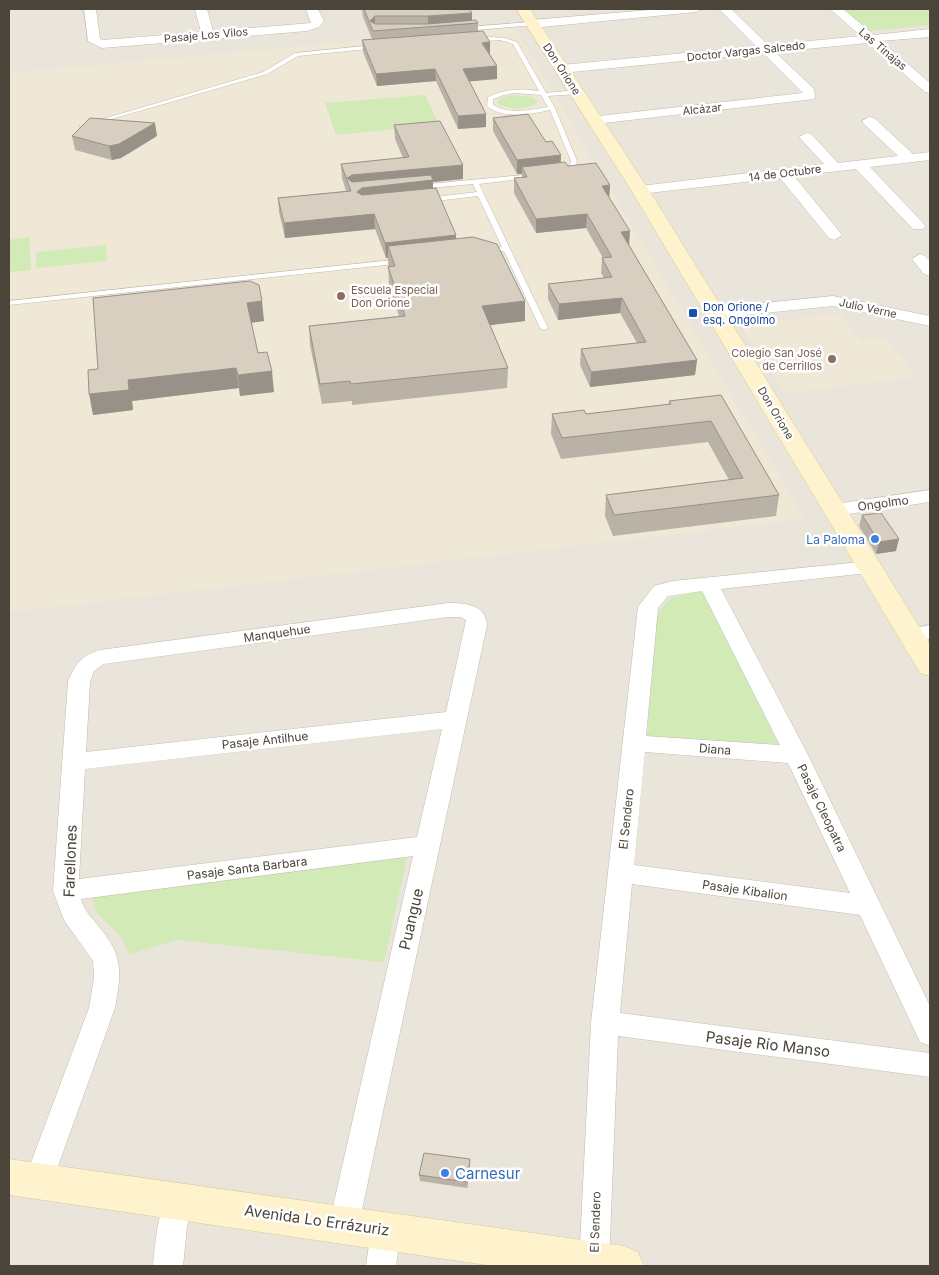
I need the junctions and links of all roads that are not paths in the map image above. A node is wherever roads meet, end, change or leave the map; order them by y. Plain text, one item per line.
1 (90, 9) edge
2 (200, 9) edge
3 (312, 9) edge
4 (523, 9) edge
5 (696, 9) edge
6 (725, 9) edge
7 (836, 9) edge
8 (532, 24) junction
9 (455, 30) edge
10 (930, 34) edge
11 (208, 35) junction
12 (871, 39) junction
13 (467, 40) edge
14 (382, 46) edge
15 (766, 49) junction
16 (562, 69) junction
17 (930, 89) edge
18 (577, 92) junction
19 (543, 94) junction
20 (552, 108) junction
21 (595, 120) junction
22 (869, 121) dead end
23 (82, 126) edge
24 (806, 137) dead end
25 (930, 156) edge
26 (909, 158) junction
27 (859, 164) junction
28 (834, 167) junction
29 (784, 173) junction
30 (560, 174) edge
31 (541, 176) edge
32 (475, 182) junction
33 (409, 188) edge
34 (640, 190) junction
35 (481, 194) junction
36 (422, 200) edge
37 (918, 226) dead end
38 (834, 235) dead end
39 (507, 249) junction
40 (478, 252) edge
41 (409, 260) edge
42 (9, 303) edge
43 (716, 313) junction
44 (930, 321) edge
45 (544, 328) dead end
46 (930, 496) edge
47 (835, 510) junction
48 (870, 567) junction
49 (710, 585) junction
50 (473, 614) joint
51 (921, 634) edge
52 (930, 666) edge
53 (84, 668) joint
54 (456, 719) junction
55 (634, 743) junction
56 (796, 755) junction
57 (75, 762) junction
58 (427, 845) junction
59 (621, 873) junction
60 (66, 891) junction
61 (869, 906) junction
62 (605, 1023) junction
63 (930, 1034) edge
64 (930, 1065) edge
65 (24, 1179) edge
66 (179, 1201) junction
67 (344, 1224) junction
68 (384, 1248) edge
69 (604, 1264) edge
70 (168, 1266) edge

1 - 11 street, Pasaje Los Vilos
2 - 11 street
3 - 11 street, Pasaje Los Vilos
4 - 8 street, Don Orione
5 - 8 street
6 - 15 street
7 - 12 street, Las Tinajas
8 - 9 lane
8 - 16 street, Don Orione
10 - 12 street, Doctor Vargas Salcedo
12 - 15 street, Doctor Vargas Salcedo
12 - 17 street, Las Tinajas
13 - 19 lane
14 - 23 lane
15 - 16 street, Doctor Vargas Salcedo
15 - 21 street, Alcázar
16 - 18 street, Don Orione
18 - 19 lane
18 - 21 street, Don Orione
19 - 20 lane
19 - 20 lane
20 - 30 lane
21 - 34 street, Don Orione
22 - 26 street
24 - 28 street
25 - 26 street, 14 de Octubre
26 - 27 street, 14 de Octubre
27 - 28 street, 14 de Octubre
27 - 37 street
28 - 29 street, 14 de Octubre
29 - 34 street, 14 de Octubre
29 - 38 street
31 - 32 lane
32 - 33 lane
32 - 35 lane
34 - 43 street, Don Orione
35 - 36 lane
35 - 39 lane
39 - 40 lane
39 - 45 lane
41 - 42 lane
43 - 44 street, Julio Verne
43 - 47 street, Don Orione
46 - 47 street, Ongolmo
47 - 48 street, Don Orione
48 - 49 street, El Sendero
48 - 51 street, Don Orione
49 - 55 street, El Sendero
49 - 56 street, Pasaje Cleopatra
50 - 53 street, Manquehue
50 - 54 street, Puangue
51 - 52 street, Don Orione
53 - 57 street, Farellones
54 - 57 street, Pasaje Antilhue
54 - 58 street, Puangue
55 - 56 street, Diana
55 - 59 street, El Sendero
56 - 61 street, Pasaje Cleopatra
57 - 60 street, Farellones
58 - 60 street, Pasaje Santa Barbara
58 - 67 street, Puangue
59 - 61 street, Pasaje Kibalion
59 - 62 street, El Sendero
60 - 65 street, Farellones
61 - 63 street, Pasaje Cleopatra
62 - 64 street, Pasaje Río Manso
62 - 69 street, El Sendero
65 - 66 street, Avenida Lo Errázuriz
66 - 67 street, Avenida Lo Errázuriz
66 - 70 street
67 - 68 street, Avenida Lo Errázuriz
68 - 69 street, Avenida Lo Errázuriz

